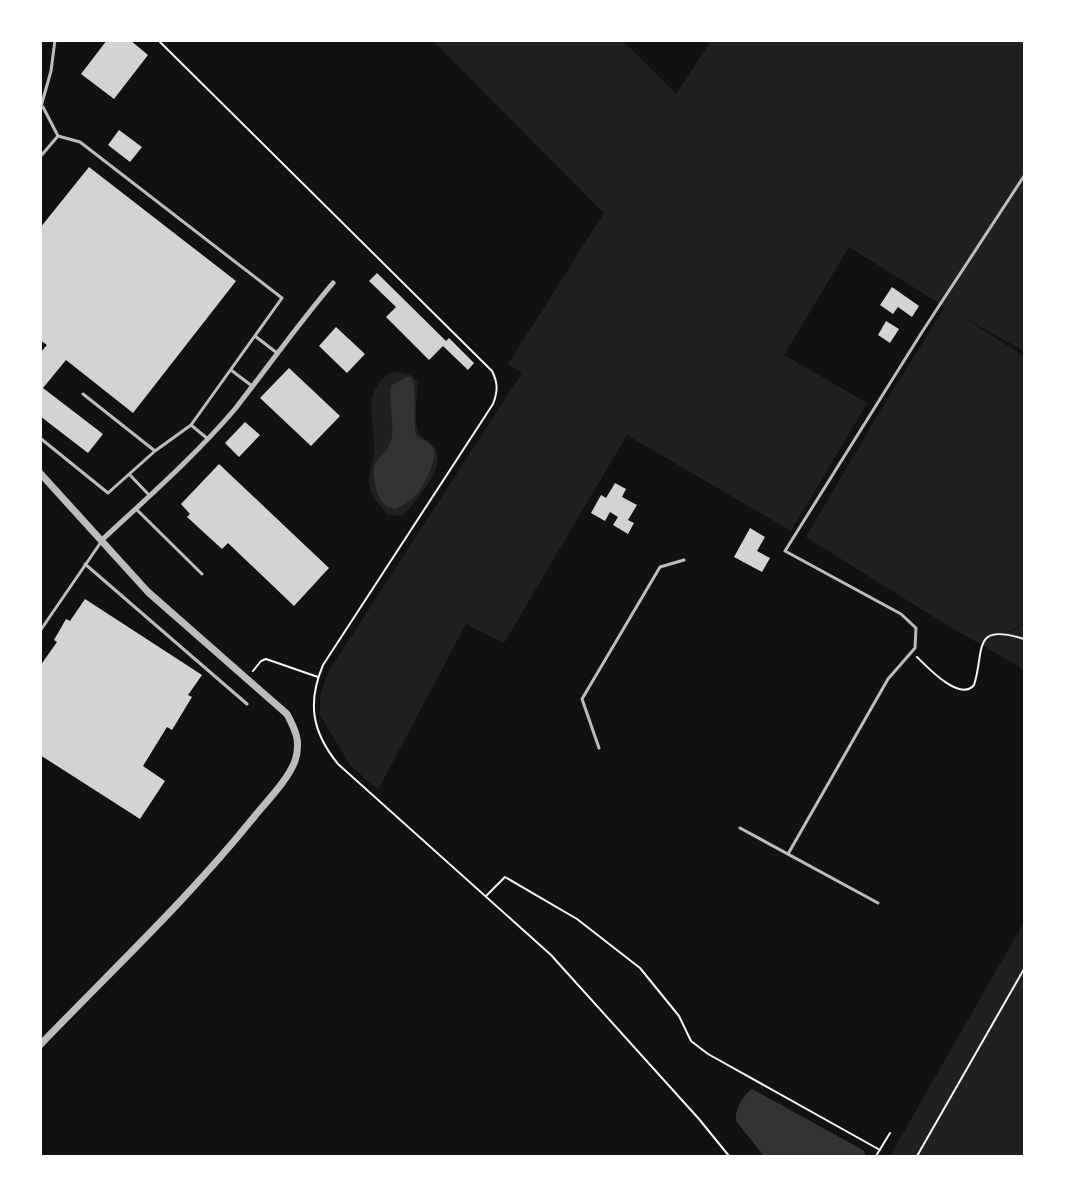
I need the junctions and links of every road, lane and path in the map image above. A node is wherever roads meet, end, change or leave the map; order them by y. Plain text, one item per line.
1 (55, 40) edge
2 (158, 40) edge
3 (42, 109) edge
4 (58, 136) junction
5 (40, 158) edge
6 (1024, 176) edge
7 (333, 283) dead end
8 (255, 336) junction
9 (277, 353) junction
10 (231, 370) junction
11 (252, 386) junction
12 (83, 394) dead end
13 (190, 425) junction
14 (40, 438) edge
15 (208, 439) junction
16 (155, 451) junction
17 (40, 473) edge
18 (129, 474) junction
19 (150, 496) junction
20 (136, 509) junction
21 (102, 540) junction
22 (684, 560) dead end
23 (85, 564) junction
24 (202, 574) dead end
25 (1024, 630) edge
26 (40, 631) edge
27 (1024, 640) edge
28 (915, 648) junction
29 (318, 677) junction
30 (248, 679) junction
31 (247, 704) dead end
32 (599, 748) dead end
33 (740, 828) dead end
34 (788, 854) junction
35 (486, 896) junction
36 (878, 903) dead end
37 (1024, 969) edge
38 (40, 1045) edge
39 (890, 1134) dead end
40 (880, 1149) junction
41 (729, 1156) edge
42 (876, 1156) edge
43 (917, 1156) edge

1 - 3 lane
2 - 29 path
3 - 4 lane
4 - 5 lane
4 - 8 lane
6 - 28 lane
7 - 9 street
8 - 9 lane
8 - 10 lane
9 - 11 street
10 - 11 lane
10 - 13 lane
11 - 15 street
12 - 16 lane
13 - 15 lane
13 - 16 lane
14 - 18 lane
15 - 19 street
16 - 18 lane
17 - 21 street
18 - 19 lane
19 - 20 street
20 - 21 street
20 - 24 lane
21 - 23 lane
21 - 30 street
22 - 32 lane
23 - 26 lane
23 - 31 lane
25 - 27 path
27 - 28 path
28 - 34 lane
29 - 30 path
29 - 35 path
30 - 38 street
33 - 34 lane
34 - 36 lane
35 - 40 path
35 - 41 path
37 - 43 path
39 - 40 path
40 - 42 path

